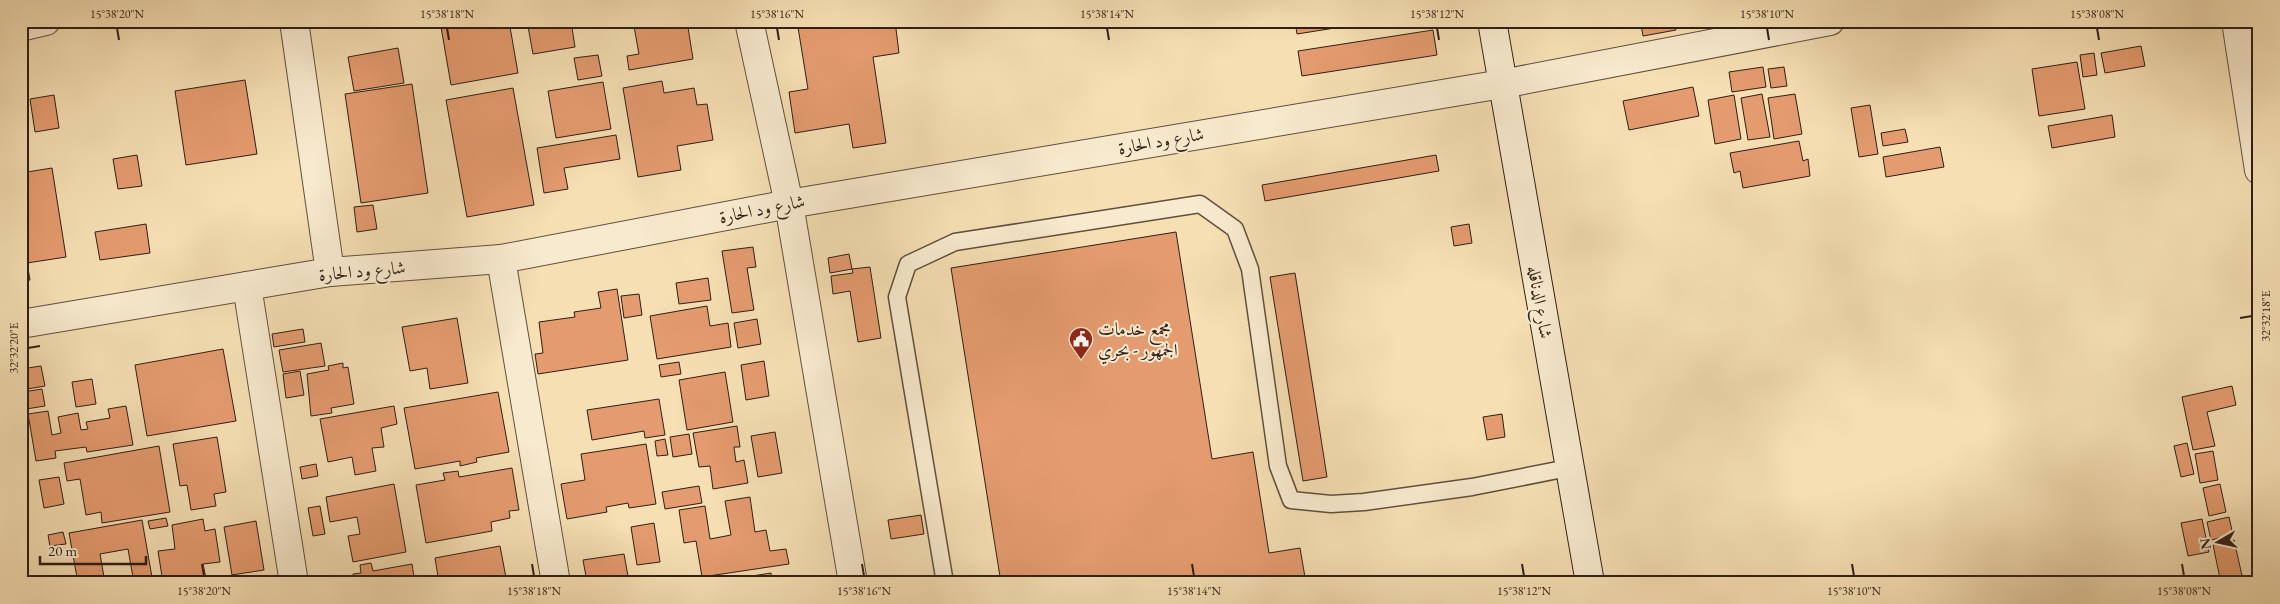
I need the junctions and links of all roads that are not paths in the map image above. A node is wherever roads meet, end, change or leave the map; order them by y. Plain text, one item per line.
1 (46, 21) edge
2 (294, 21) edge
3 (750, 21) edge
4 (1492, 21) edge
5 (1830, 21) edge
6 (2236, 21) edge
7 (21, 27) edge
8 (1502, 84) junction
9 (2259, 170) edge
10 (789, 204) junction
11 (501, 259) junction
12 (330, 272) junction
13 (247, 286) junction
14 (21, 324) edge
15 (1568, 468) junction
16 (294, 583) edge
17 (556, 583) edge
18 (853, 583) edge
19 (945, 583) edge
20 (1590, 583) edge

1 - 7 street
2 - 12 street
3 - 10 street
4 - 8 street, شارع الدناقله
5 - 8 street, شارع ود الحارة
6 - 9 street
8 - 10 street, شارع ود الحارة
8 - 15 street, شارع الدناقله
10 - 11 street, شارع ود الحارة
10 - 18 street
11 - 12 street, شارع ود الحارة
11 - 17 street
12 - 13 street, شارع ود الحارة
13 - 14 street, شارع ود الحارة
13 - 16 street
15 - 19 lane
15 - 20 street, شارع الدناقله

